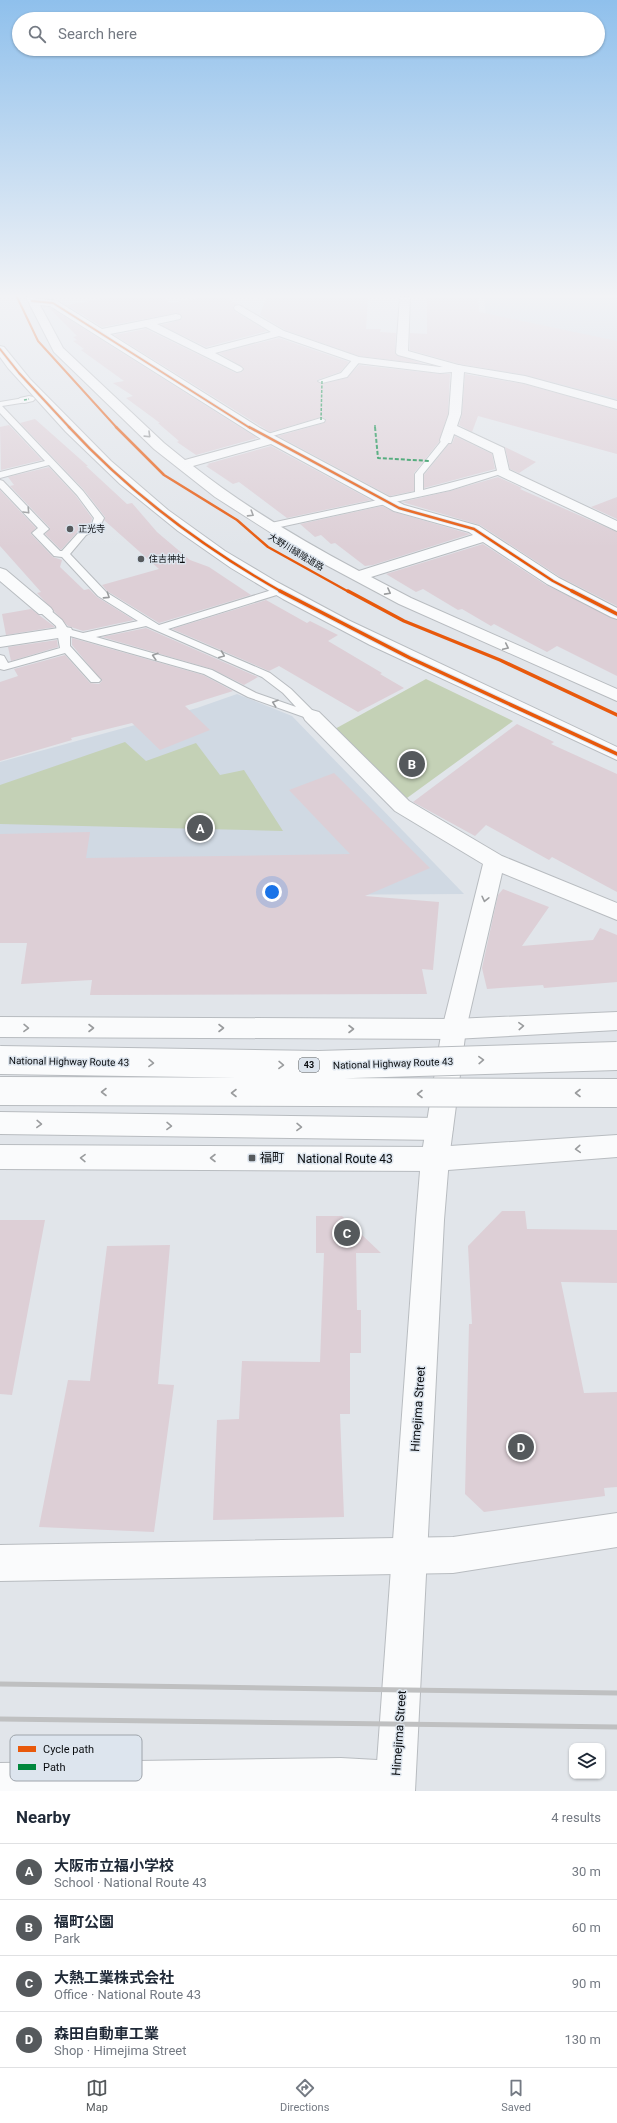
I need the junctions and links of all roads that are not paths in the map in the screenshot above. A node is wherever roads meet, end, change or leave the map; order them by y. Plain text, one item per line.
1 (25, 381) edge
2 (90, 381) edge
3 (177, 381) edge
4 (457, 381) edge
5 (527, 381) edge
6 (27, 399) dead end
7 (0, 404) edge
8 (617, 405) edge
9 (0, 408) edge
10 (321, 420) dead end
11 (451, 428) junction
12 (269, 438) junction
13 (446, 441) joint
14 (51, 462) junction
15 (182, 465) junction
16 (503, 472) junction
17 (0, 475) edge
18 (0, 483) edge
19 (419, 494) junction
20 (386, 501) junction
21 (271, 526) junction
22 (617, 527) edge
23 (486, 536) junction
24 (65, 554) junction
25 (0, 573) edge
26 (358, 576) junction
27 (279, 591) junction
28 (45, 611) joint
29 (617, 614) edge
30 (149, 622) junction
31 (158, 629) junction
32 (65, 632) junction
33 (82, 637) junction
34 (0, 642) edge
35 (68, 649) junction
36 (0, 658) edge
37 (96, 680) dead end
38 (617, 696) edge
39 (312, 716) junction
40 (617, 754) edge
41 (494, 861) junction
42 (617, 912) edge
43 (617, 1021) edge
44 (0, 1027) edge
45 (454, 1029) junction
46 (617, 1056) edge
47 (0, 1060) edge
48 (0, 1091) edge
49 (617, 1093) edge
50 (0, 1123) edge
51 (438, 1144) junction
52 (617, 1146) edge
53 (0, 1156) edge
54 (617, 1530) edge
55 (409, 1556) junction
56 (0, 1563) edge
57 (136, 1781) edge
58 (142, 1781) edge
59 (0, 1783) edge
60 (395, 1786) edge

1 - 27 main road
2 -> 15 main road
3 - 12 main road
4 - 11 main road
5 - 8 main road
6 - 7 lane
9 - 14 lane
10 - 12 lane
11 - 13 main road
11 - 16 main road
12 - 15 main road
12 - 20 main road
13 - 19 lane
14 - 17 lane
14 - 24 lane
15 -> 21 main road
16 - 19 lane
16 - 22 main road
18 -> 24 lane
19 - 20 lane
20 - 21 lane
20 - 23 main road
21 - 26 main road
23 - 26 main road
23 - 29 main road
24 -> 30 lane
25 - 28 main road
26 -> 38 main road
27 - 31 lane
27 - 40 main road
28 - 32 lane
30 - 31 lane
30 - 33 lane
31 -> 39 lane
32 - 33 lane
32 - 34 main road
32 - 35 lane
39 -> 33 lane
35 - 36 lane
35 - 37 lane
39 - 41 main road
41 - 42 main road
41 -> 45 main road, Himejima Street
45 -> 43 main road
44 -> 45 main road
45 - 51 main road, Himejima Street
47 -> 46 main road, National Highway Route 43 / 43, bridge
49 -> 48 main road, bridge
50 -> 51 main road
52 -> 51 main road, National Route 43
51 -> 53 main road, National Route 43
51 - 55 main road, Himejima Street
54 - 55 main road
55 - 56 main road
55 - 60 main road, Himejima Street
57 - 59 main road
58 - 60 main road

